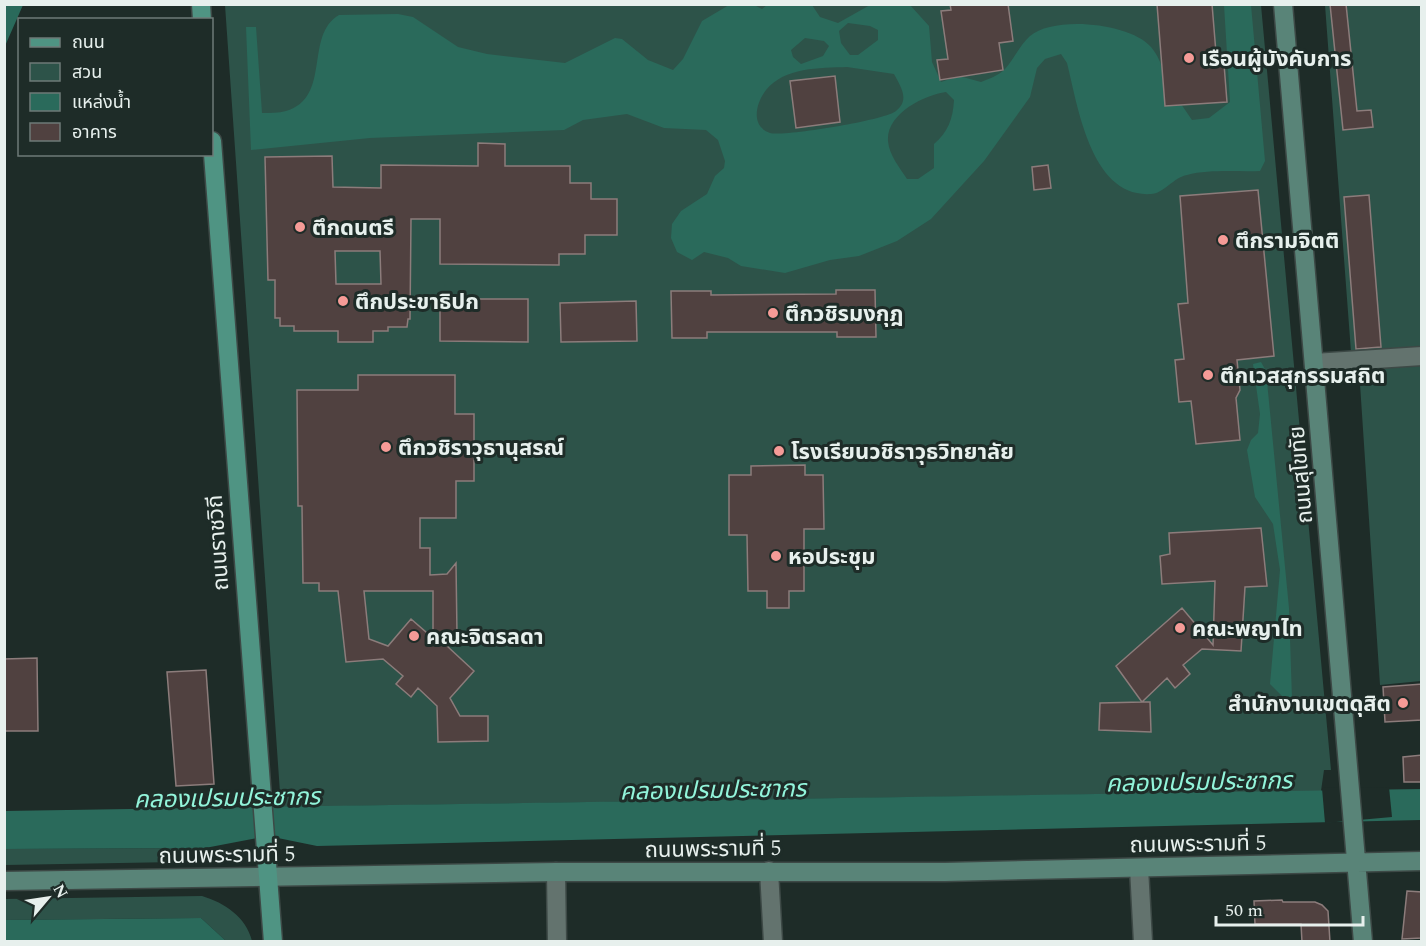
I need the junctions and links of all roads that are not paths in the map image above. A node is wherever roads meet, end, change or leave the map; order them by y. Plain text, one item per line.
1 (1282, 4) edge
2 (213, 154) edge
3 (1422, 356) edge
4 (1314, 363) junction
5 (1422, 861) edge
6 (1357, 863) junction
7 (1139, 868) junction
8 (769, 871) junction
9 (556, 872) junction
10 (269, 878) junction
11 (4, 881) edge
12 (273, 942) edge
13 (557, 942) edge
14 (772, 942) edge
15 (1143, 942) edge
16 (1363, 942) edge

1 - 4 main road, ถนนสุโขทัย
2 - 10 main road, ถนนราชวิถี
3 - 4 street
4 - 6 main road, ถนนสุโขทัย
5 - 6 main road, ถนนพระรามที่ 5
6 - 7 main road, ถนนพระรามที่ 5
6 - 16 main road, ถนนสุโขทัย
7 - 8 main road, ถนนพระรามที่ 5
7 - 15 street
8 - 9 main road, ถนนพระรามที่ 5
8 - 14 street
9 - 10 main road, ถนนพระรามที่ 5
9 - 13 street
10 - 11 main road, ถนนพระรามที่ 5
10 - 12 main road, ถนนราชวิถี

